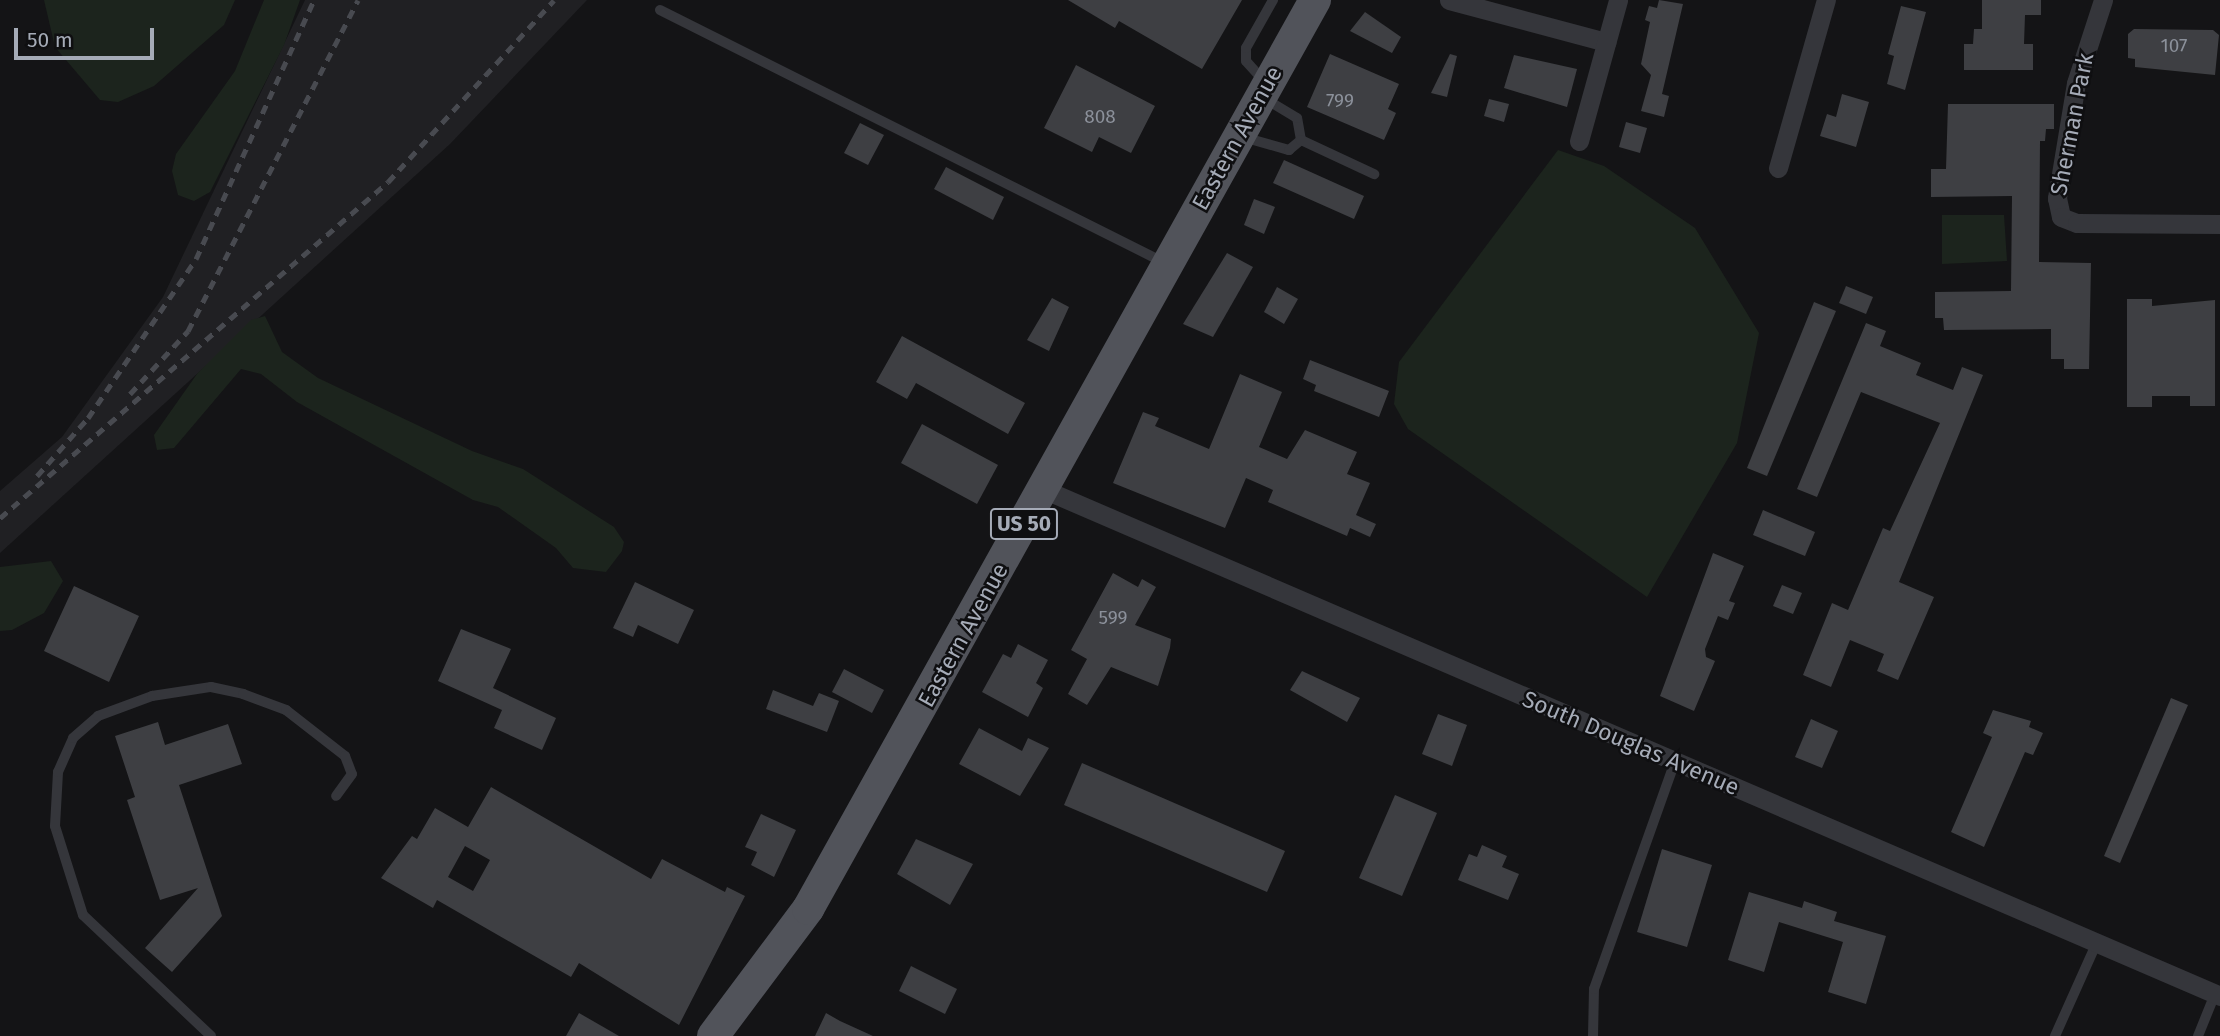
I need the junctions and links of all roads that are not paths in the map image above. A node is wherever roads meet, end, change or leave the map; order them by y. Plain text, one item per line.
1 (1273, 0) edge
2 (1315, 0) edge
3 (1449, 0) edge
4 (1618, 0) edge
5 (1826, 0) edge
6 (2103, 0) edge
7 (660, 10) dead end
8 (1606, 42) junction
9 (1264, 91) junction
10 (1238, 136) junction
11 (1301, 140) junction
12 (1579, 141) dead end
13 (1779, 168) dead end
14 (1374, 174) dead end
15 (2220, 224) edge
16 (1167, 264) junction
17 (1043, 489) junction
18 (1675, 761) junction
19 (336, 796) dead end
20 (2097, 941) junction
21 (2218, 995) edge
22 (211, 1036) edge
23 (713, 1036) edge
24 (1593, 1036) edge
25 (2054, 1036) edge
26 (2198, 1036) edge

1 - 9 lane
2 - 9 main road, Eastern Avenue / US 50
3 - 8 street
4 - 8 street
5 - 13 street
6 - 15 street, Sherman Park
7 - 16 lane
8 - 12 street
9 - 10 main road, Eastern Avenue / US 50
9 - 11 lane
10 - 11 lane
10 - 16 main road, Eastern Avenue / US 50
11 - 14 lane
16 - 17 main road, Eastern Avenue / US 50
17 - 18 street, South Douglas Avenue
17 - 23 main road, Eastern Avenue / US 50
18 - 20 street, South Douglas Avenue
18 - 24 lane
19 - 22 lane
20 - 21 street, South Douglas Avenue
20 - 25 lane
21 - 26 lane

